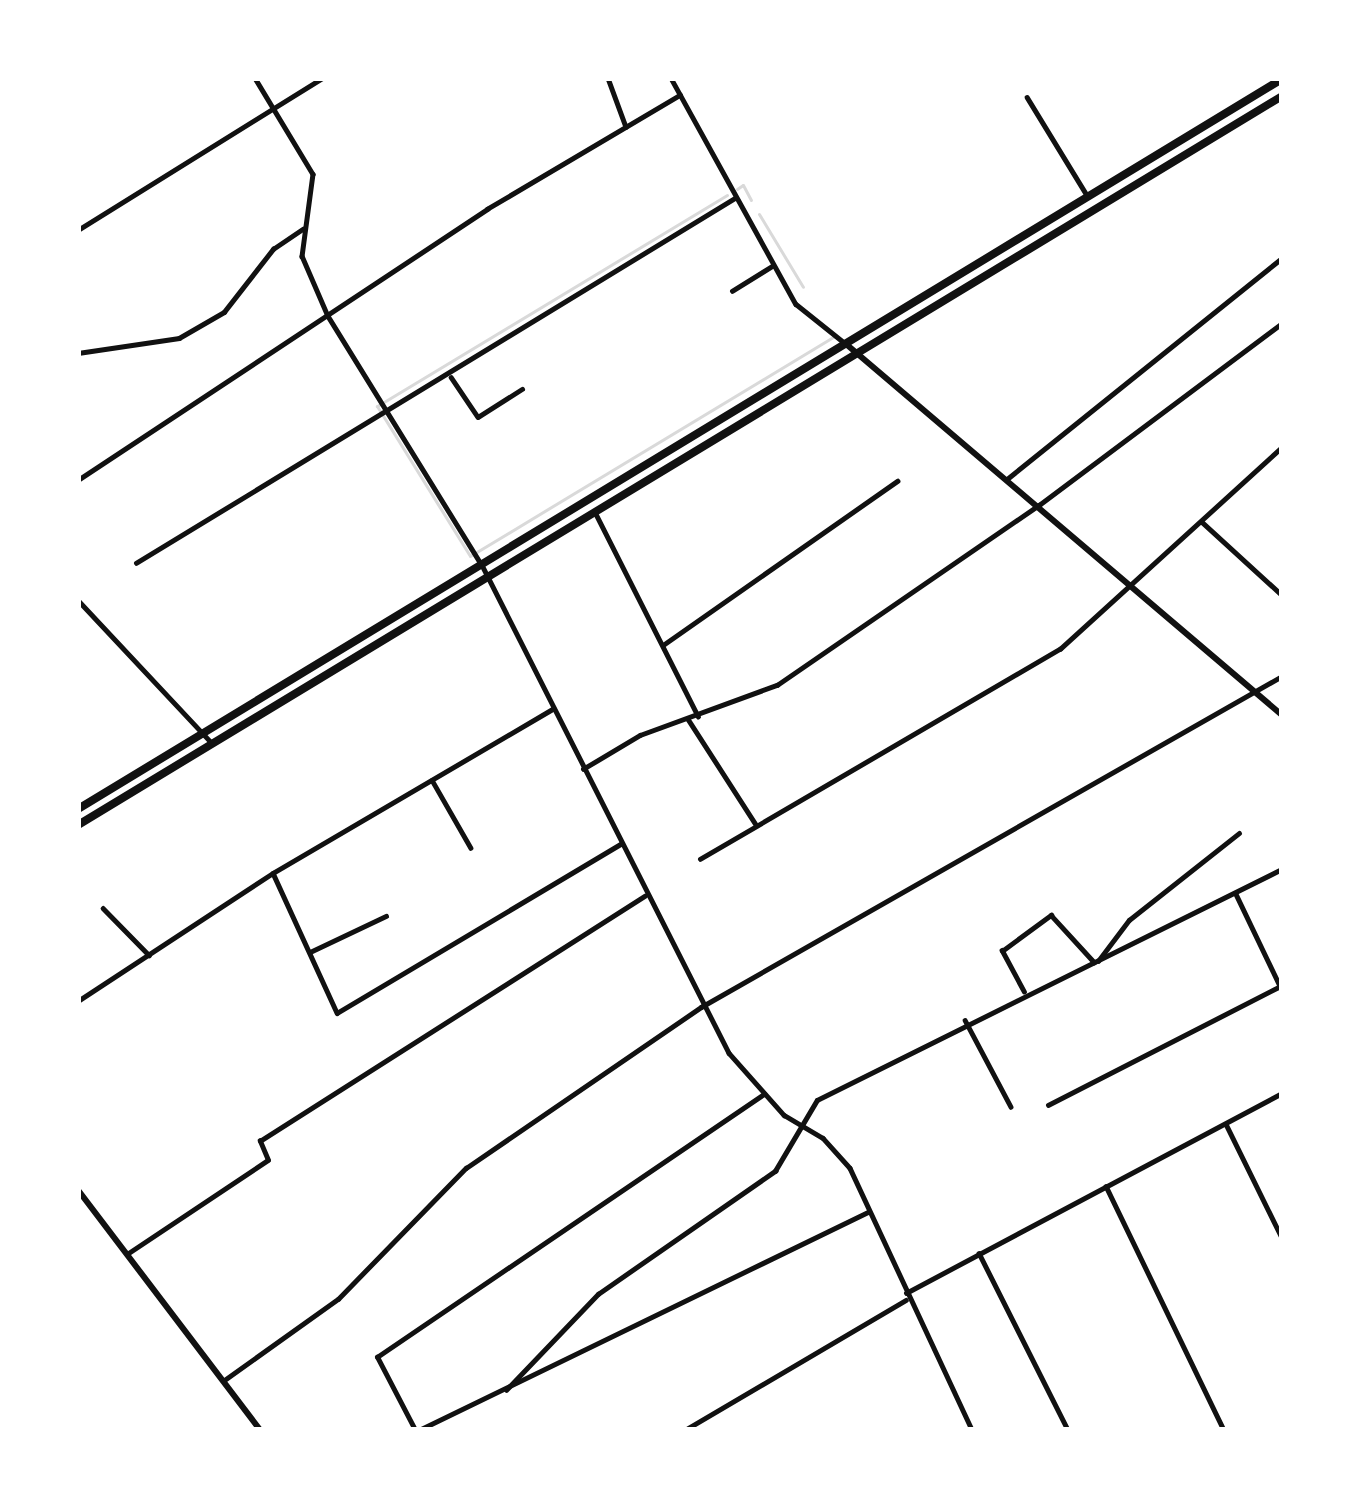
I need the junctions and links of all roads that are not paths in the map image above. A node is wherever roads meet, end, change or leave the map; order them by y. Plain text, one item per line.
1 (255, 78) edge
2 (322, 78) edge
3 (608, 78) edge
4 (671, 78) edge
5 (1282, 80) edge
6 (680, 95) junction
7 (1282, 96) edge
8 (1027, 97) dead end
9 (273, 106) junction
10 (626, 127) junction
11 (1088, 197) junction
12 (735, 198) junction
13 (305, 227) junction
14 (78, 230) edge
15 (1282, 258) edge
16 (772, 266) junction
17 (732, 291) dead end
18 (328, 316) junction
19 (1282, 323) edge
20 (846, 344) junction
21 (857, 352) junction
22 (78, 353) edge
23 (451, 377) junction
24 (522, 388) dead end
25 (388, 410) junction
26 (1282, 446) edge
27 (674, 449) junction
28 (680, 460) junction
29 (1007, 478) junction
30 (78, 480) edge
31 (897, 481) dead end
32 (1039, 505) junction
33 (596, 512) junction
34 (1201, 521) junction
35 (136, 562) dead end
36 (482, 565) junction
37 (488, 576) junction
38 (1134, 586) junction
39 (1282, 595) edge
40 (78, 600) edge
41 (663, 646) junction
42 (1282, 676) edge
43 (1258, 694) junction
44 (553, 710) junction
45 (1282, 715) edge
46 (698, 716) junction
47 (688, 719) junction
48 (205, 731) junction
49 (212, 743) junction
50 (583, 769) junction
51 (432, 779) junction
52 (78, 809) edge
53 (755, 823) junction
54 (78, 825) edge
55 (1239, 833) dead end
56 (620, 844) junction
57 (471, 848) dead end
58 (700, 860) dead end
59 (1282, 868) edge
60 (273, 873) junction
61 (1236, 894) junction
62 (645, 896) junction
63 (103, 908) dead end
64 (386, 916) dead end
65 (310, 952) junction
66 (149, 956) junction
67 (1096, 962) junction
68 (1281, 986) edge
69 (1024, 992) junction
70 (78, 1001) edge
71 (701, 1007) junction
72 (965, 1020) junction
73 (1282, 1093) edge
74 (764, 1094) junction
75 (1048, 1105) dead end
76 (1011, 1107) dead end
77 (1226, 1122) junction
78 (803, 1126) junction
79 (1106, 1186) junction
80 (78, 1190) edge
81 (868, 1212) junction
82 (1282, 1238) edge
83 (979, 1253) junction
84 (127, 1254) junction
85 (905, 1297) junction
86 (223, 1381) junction
87 (506, 1390) junction
88 (260, 1430) edge
89 (417, 1430) edge
90 (685, 1430) edge
91 (972, 1430) edge
92 (1068, 1430) edge
93 (1224, 1430) edge

1 - 9 street
2 - 9 street
3 - 10 street
4 - 6 street
5 - 11 main road
6 - 10 street
6 - 12 street
7 - 21 main road
8 - 11 street
9 - 13 street
9 - 14 street
10 - 18 street
11 - 20 main road
12 - 16 street
12 - 23 street
13 - 18 street
13 - 22 street
15 - 29 street
16 - 17 street
16 - 20 street
18 - 25 street
18 - 30 street
19 - 32 street
20 - 21 street
20 - 27 main road
21 - 28 main road
21 - 29 street
23 - 24 street
23 - 25 street
25 - 35 street
25 - 36 street
26 - 34 street
27 - 28 main road
27 - 36 main road
28 - 33 main road
29 - 32 street
31 - 41 street
32 - 38 street
32 - 46 street
33 - 37 main road
33 - 41 street
34 - 38 street
34 - 39 street
36 - 37 street
36 - 48 main road
37 - 44 street
37 - 49 main road
38 - 43 street
38 - 53 street
40 - 48 street
41 - 46 street
42 - 43 street
43 - 45 street
43 - 71 street
44 - 50 street
44 - 51 street
46 - 47 street
47 - 50 street
47 - 53 street
48 - 49 street
48 - 52 main road
49 - 54 main road
50 - 56 street
51 - 57 street
51 - 60 street
53 - 58 street
55 - 67 street
56 - 62 street
56 - 65 street
59 - 61 street
60 - 65 street
60 - 66 street
61 - 67 street
61 - 68 street
62 - 71 street
62 - 84 street
63 - 66 street
64 - 65 street
66 - 70 street
67 - 69 street
67 - 69 street
68 - 75 street
69 - 72 street
71 - 74 street
71 - 86 street
72 - 76 street
72 - 78 street
73 - 77 street
74 - 78 street
74 - 89 street
77 - 79 street
77 - 82 street
78 - 81 street
78 - 87 street
79 - 83 street
79 - 93 street
80 - 84 street
81 - 85 street
81 - 87 street
83 - 85 street
83 - 92 street
84 - 86 street
85 - 90 street
85 - 91 street
86 - 88 street
87 - 89 street

